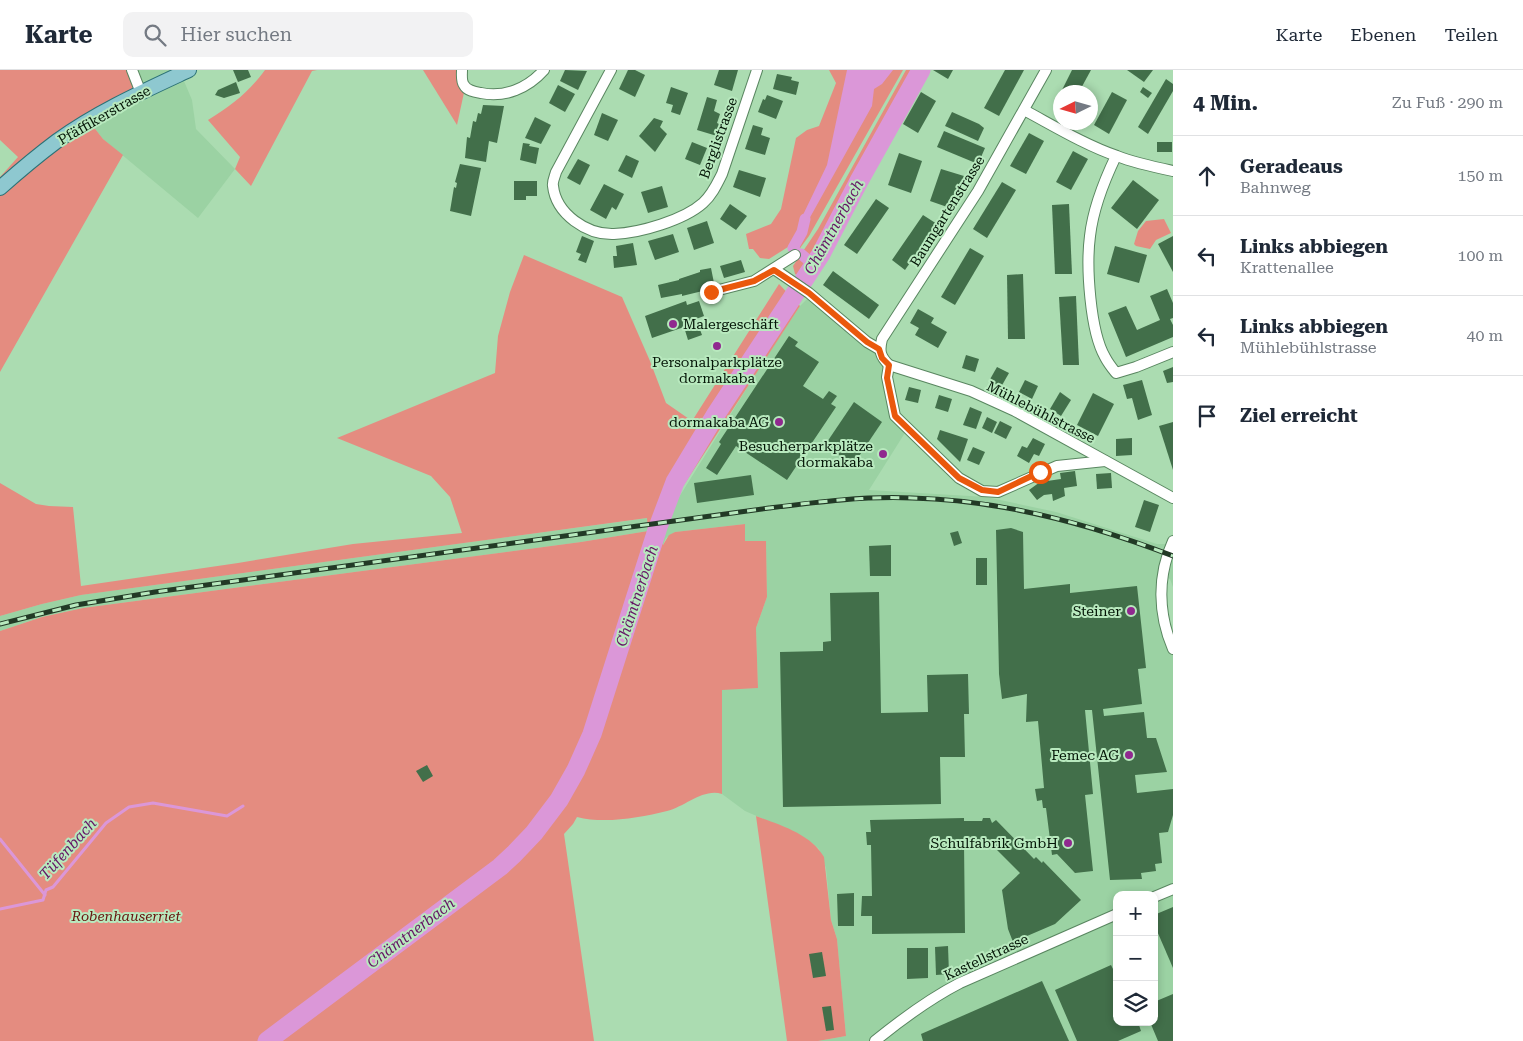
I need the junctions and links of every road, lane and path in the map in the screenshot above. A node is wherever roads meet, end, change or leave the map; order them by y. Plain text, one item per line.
1 (132, 70) edge
2 (189, 70) edge
3 (462, 70) edge
4 (544, 70) edge
5 (610, 70) edge
6 (757, 70) edge
7 (1046, 70) edge
8 (141, 93) junction
9 (1024, 110) junction
10 (1116, 156) junction
11 (1173, 171) edge
12 (0, 188) edge
13 (795, 255) dead end
14 (774, 270) junction
15 (711, 292) dead end
16 (879, 349) junction
17 (1173, 352) edge
18 (889, 365) junction
19 (1105, 461) junction
20 (1173, 498) edge
21 (1173, 541) edge
22 (1173, 649) edge
23 (1173, 889) edge
24 (1158, 896) edge
25 (1113, 916) edge
26 (876, 1041) edge

1 - 8 street
2 - 8 main road, Pfäffikerstrasse
3 - 4 street
5 - 6 street, Berglistrasse
7 - 9 street, Baumgartenstrasse
8 - 12 main road, Pfäffikerstrasse
9 - 10 street
9 - 16 street, Baumgartenstrasse
10 - 11 street
10 - 17 street
13 - 14 street
14 - 15 street
14 - 16 street
16 - 18 street
18 - 19 street, Mühlebühlstrasse
18 - 19 street
19 - 20 street, Mühlebühlstrasse
21 - 22 street
23 - 24 street
25 - 26 street, Kastellstrasse

